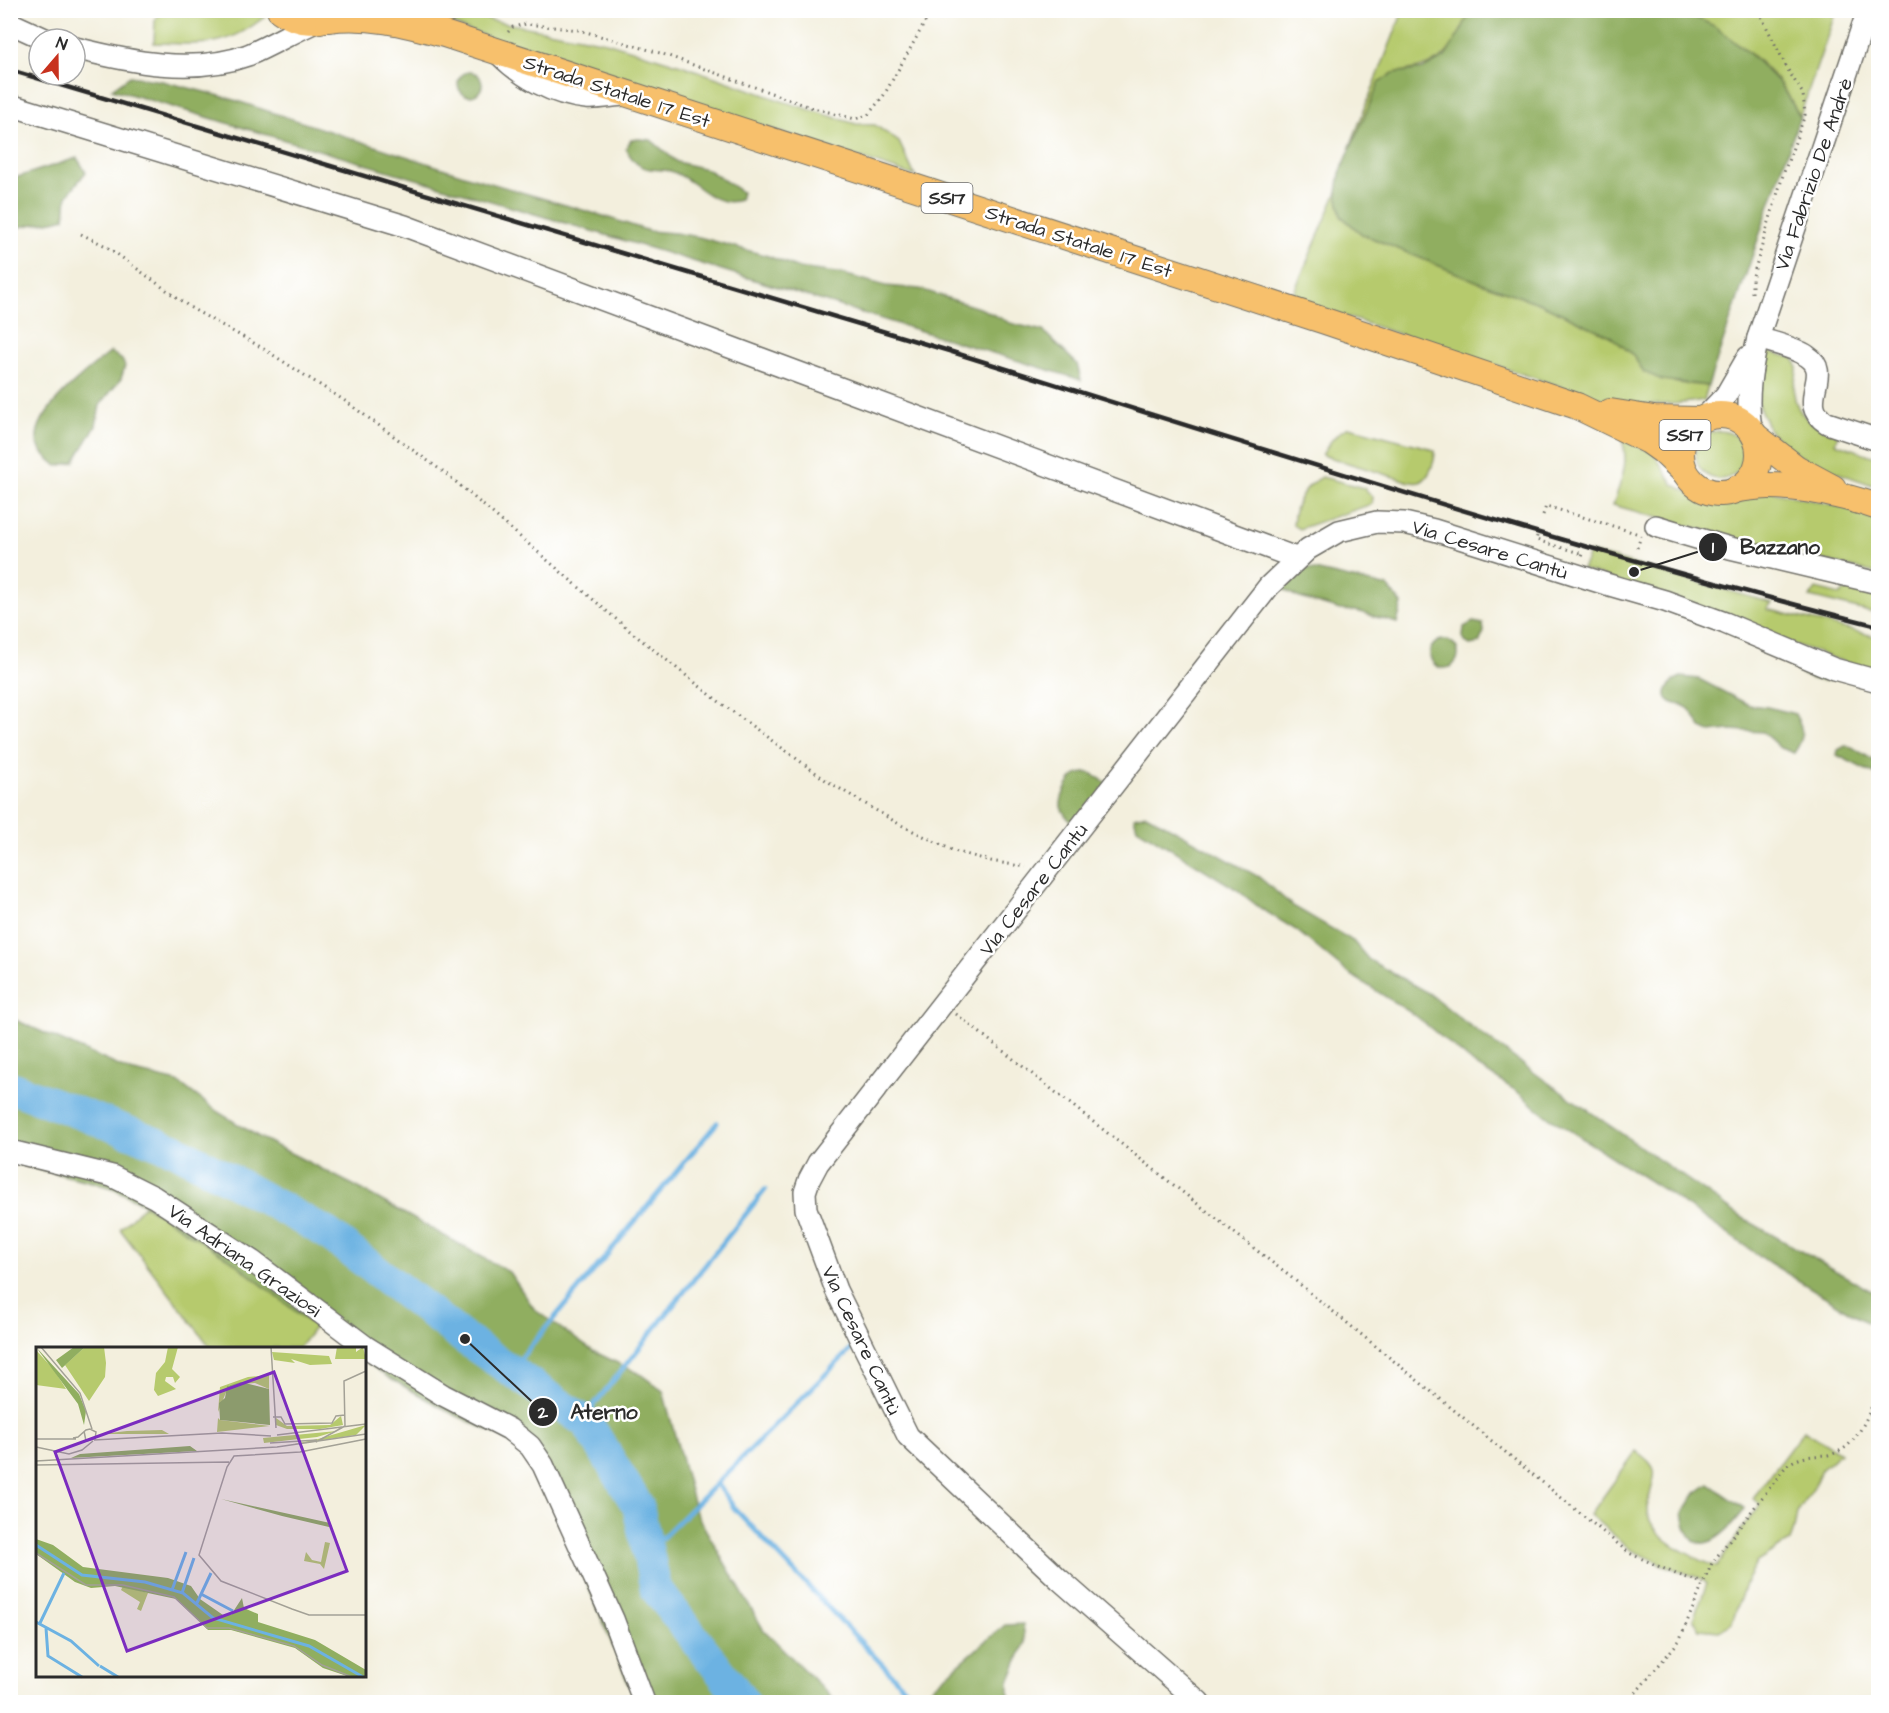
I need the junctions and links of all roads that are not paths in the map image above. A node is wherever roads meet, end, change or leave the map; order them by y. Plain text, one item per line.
1 (279, 10) edge
2 (405, 10) edge
3 (1868, 10) edge
4 (330, 17) edge
5 (10, 23) edge
6 (27, 31) edge
7 (444, 34) junction
8 (87, 51) edge
9 (256, 51) junction
10 (10, 105) edge
11 (1758, 338) junction
12 (1577, 406) junction
13 (1703, 418) junction
14 (1753, 433) junction
15 (1878, 440) edge
16 (1685, 472) junction
17 (1736, 489) junction
18 (1868, 504) edge
19 (1648, 530) road end
20 (1296, 558) junction
21 (1878, 584) edge
22 (1878, 681) edge
23 (10, 1151) edge
24 (644, 1702) edge
25 (1198, 1702) edge

1 - 4 main road, SS17
1 - 9 street
2 - 7 main road, Strada Statale 17 Est / SS17
3 - 11 street, Via Fabrizio De Andrè
4 - 7 main road, Strada Statale 17 Est / SS17
4 - 9 street
5 - 6 street
7 - 12 main road, Strada Statale 17 Est / SS17
8 - 9 street
10 - 20 street
11 - 13 street, Via Fabrizio De Andrè
11 - 14 street, Via Fabrizio De Andrè
11 - 15 street
12 - 13 main road, Strada Statale 17 Est / SS17
12 - 16 main road, Strada Statale 17 Est / SS17
13 - 14 main road, SS17
13 - 16 main road, SS17
14 - 17 main road
14 - 18 main road, SS17
16 - 17 main road, SS17
17 - 18 main road, SS17
19 - 21 street
20 - 22 street, Via Cesare Cantù
20 - 25 street, Via Cesare Cantù
23 - 24 street, Via Adriana Graziosi

